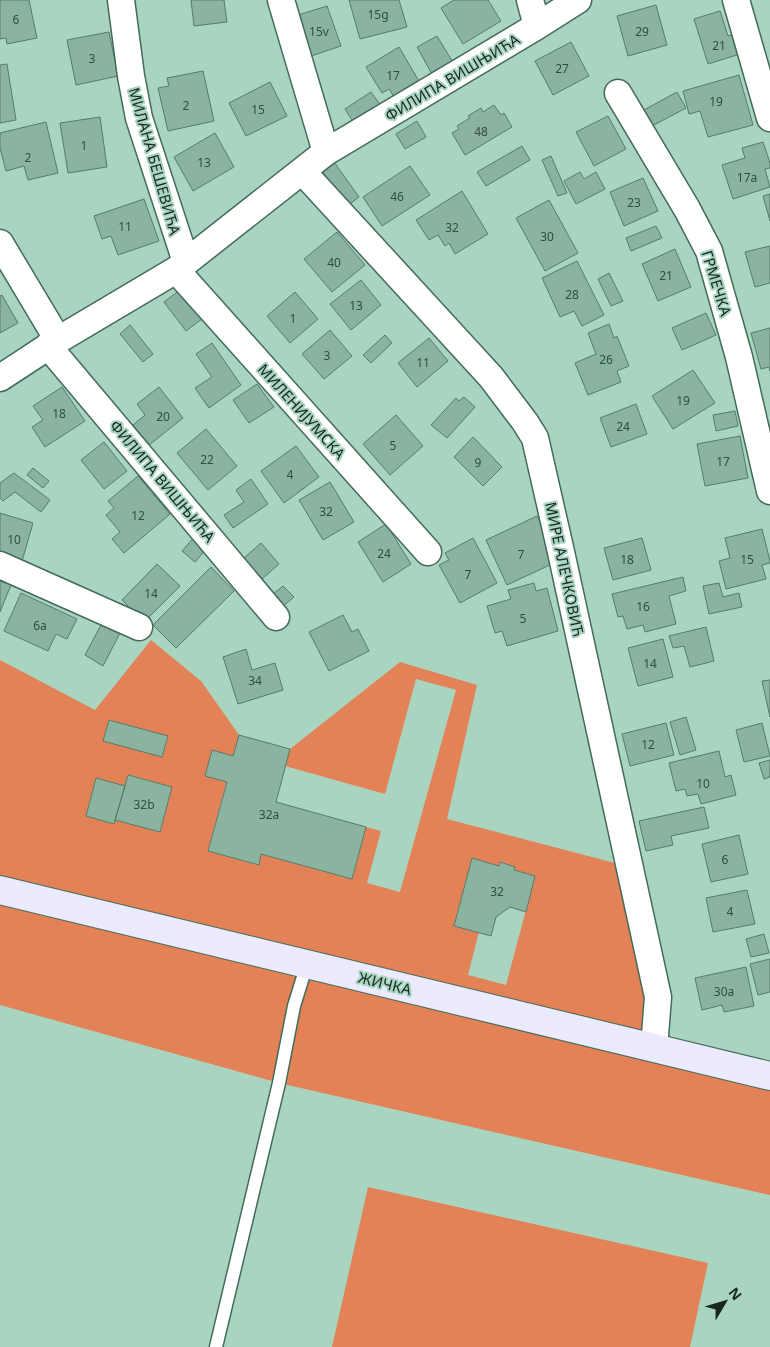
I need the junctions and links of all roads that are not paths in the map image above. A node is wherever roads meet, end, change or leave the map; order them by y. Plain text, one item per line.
1 (121, 0) edge
2 (281, 0) edge
3 (530, 0) edge
4 (578, 0) edge
5 (736, 0) edge
6 (537, 26) junction
7 (618, 93) dead end
8 (770, 118) edge
9 (326, 152) junction
10 (302, 171) junction
11 (0, 243) edge
12 (181, 266) junction
13 (53, 343) junction
14 (0, 378) edge
15 (770, 491) edge
16 (428, 552) dead end
17 (0, 565) edge
18 (276, 617) dead end
19 (140, 627) dead end
20 (0, 890) edge
21 (307, 964) junction
22 (654, 1048) junction
23 (770, 1076) edge
24 (216, 1347) edge

1 - 12 street, МИЛАНА БЕШЕВИЋА
2 - 9 street
3 - 6 street
4 - 6 street, ФИЛИПА ВИШЊИЋА
5 - 8 street
6 - 9 street, ФИЛИПА ВИШЊИЋА
7 - 15 street, ГРМЕЧКА
9 - 10 street, ФИЛИПА ВИШЊИЋА
10 - 12 street, ФИЛИПА ВИШЊИЋА
10 - 22 street, МИРЕ АЛЕЧКОВИЋ
11 - 13 street
12 - 13 street, ФИЛИПА ВИШЊИЋА
12 - 16 street, МИЛЕНИЈУМСКА
13 - 14 street, ФИЛИПА ВИШЊИЋА
13 - 18 street, ФИЛИПА ВИШЊИЋА
17 - 19 street
20 - 21 main road, ЖИЧКА
21 - 22 main road, ЖИЧКА
21 - 24 lane
22 - 23 main road, ЖИЧКА

